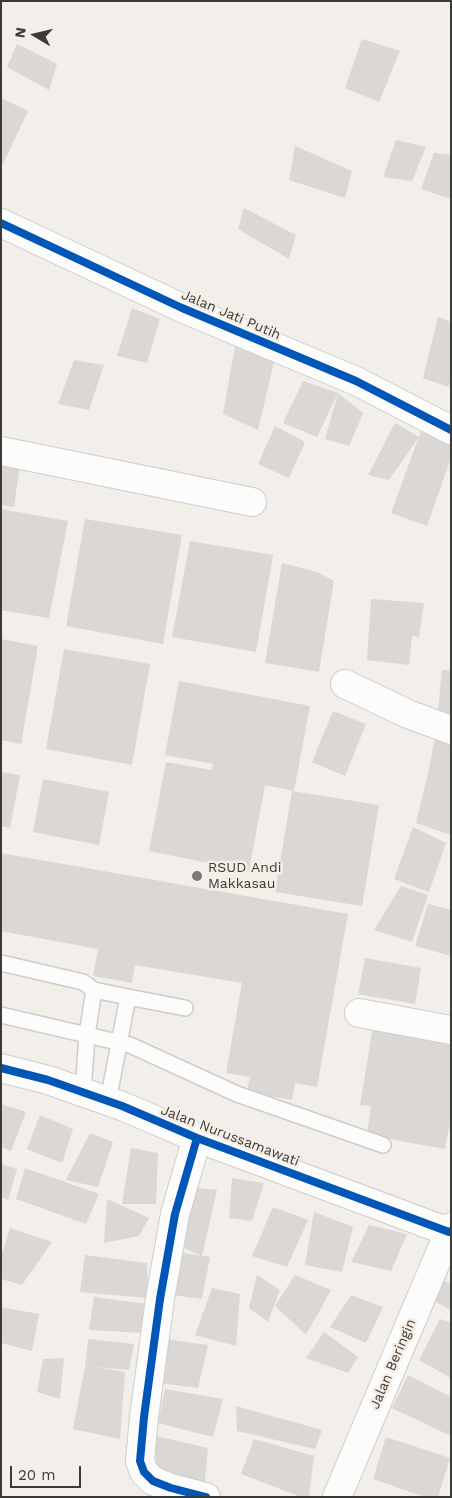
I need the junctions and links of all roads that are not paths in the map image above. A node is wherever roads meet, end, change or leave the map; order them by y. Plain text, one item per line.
1 (1, 224) edge
2 (451, 430) edge
3 (1, 451) edge
4 (252, 502) dead end
5 (345, 684) dead end
6 (451, 730) edge
7 (1, 963) edge
8 (94, 990) junction
9 (128, 997) junction
10 (185, 1008) dead end
11 (359, 1013) dead end
12 (1, 1015) edge
13 (451, 1030) edge
14 (87, 1035) junction
15 (120, 1044) junction
16 (1, 1068) edge
17 (83, 1092) junction
18 (108, 1101) junction
19 (197, 1138) junction
20 (383, 1145) dead end
21 (450, 1230) edge
22 (206, 1497) edge
23 (337, 1497) edge

1 - 2 street, Jalan Jati Putih
3 - 4 street
5 - 6 street
7 - 8 lane
8 - 9 lane
8 - 14 lane
9 - 10 lane
9 - 15 lane
11 - 13 street
12 - 14 lane
14 - 15 lane
14 - 17 lane
15 - 18 lane
15 - 20 lane
16 - 17 street, Jalan Nurussamawati
17 - 18 street, Jalan Nurussamawati
18 - 19 street, Jalan Nurussamawati
19 - 21 street, Jalan Nurussamawati
19 - 22 street
21 - 23 street, Jalan Beringin

